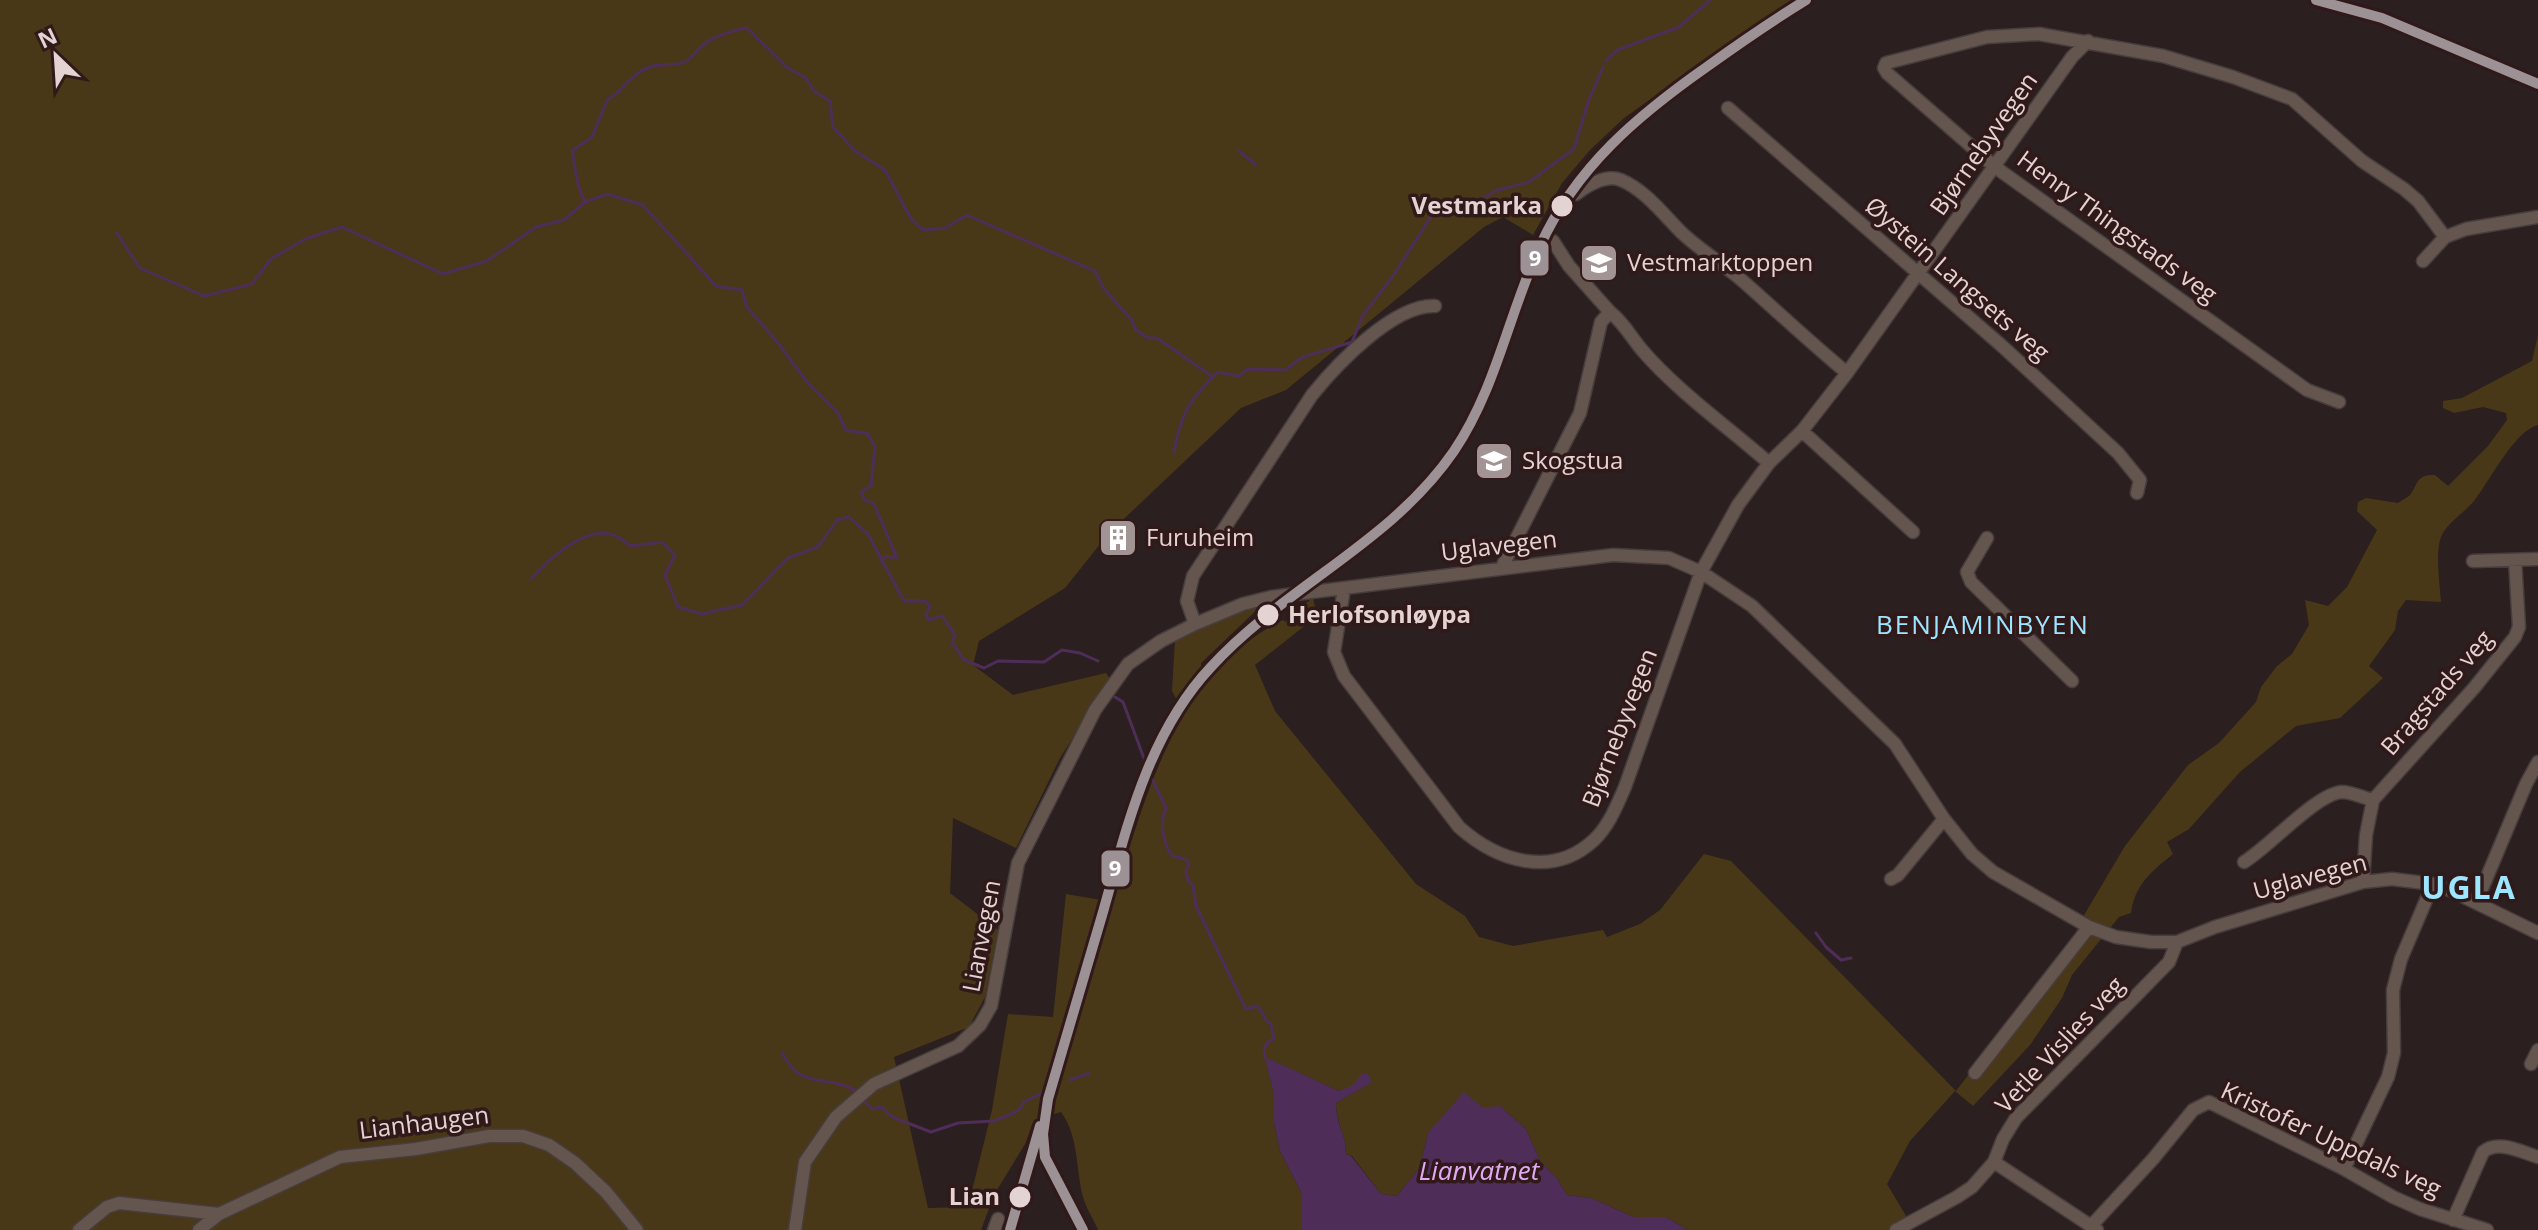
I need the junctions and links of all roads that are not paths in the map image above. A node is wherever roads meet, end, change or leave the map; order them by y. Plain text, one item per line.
1 (2088, 41) junction
2 (1728, 108) dead end
3 (1995, 167) junction
4 (1576, 194) dead end
5 (2538, 217) edge
6 (2445, 237) junction
7 (1553, 241) dead end
8 (2423, 261) dead end
9 (1919, 274) junction
10 (1435, 306) dead end
11 (1610, 312) junction
12 (1847, 373) junction
13 (2339, 402) dead end
14 (1802, 431) junction
15 (1769, 463) junction
16 (2137, 493) dead end
17 (1913, 532) dead end
18 (1987, 538) dead end
19 (2538, 559) edge
20 (2515, 560) junction
21 (2473, 561) dead end
22 (1502, 567) junction
23 (1701, 572) junction
24 (1344, 589) junction
25 (1195, 624) junction
26 (2072, 681) dead end
27 (2538, 762) edge
28 (2373, 800) junction
29 (1944, 819) junction
30 (2244, 862) dead end
31 (1891, 879) dead end
32 (2363, 882) junction
33 (2433, 884) junction
34 (2476, 903) junction
35 (2089, 927) junction
36 (2538, 933) edge
37 (2177, 942) junction
38 (2538, 1050) edge
39 (2531, 1064) dead end
40 (1975, 1073) dead end
41 (2538, 1157) edge
42 (1994, 1162) junction
43 (2344, 1169) junction
44 (219, 1214) junction
45 (2453, 1220) junction
46 (2094, 1228) edge
47 (79, 1230) edge
48 (199, 1230) edge
49 (637, 1230) edge
50 (795, 1230) edge
51 (1896, 1230) edge
52 (2487, 1230) edge

1 - 3 street, Bjørnebyvegen
1 - 3 street, Henry Thingstads veg
1 - 6 street
2 - 9 street, Øystein Langsets veg
3 - 9 street, Bjørnebyvegen
3 - 13 street, Henry Thingstads veg
4 - 12 street
5 - 6 street
6 - 8 street
7 - 11 street
9 - 12 street, Bjørnebyvegen
9 - 16 street, Øystein Langsets veg
10 - 25 street
11 - 15 street
11 - 22 street
12 - 14 street, Bjørnebyvegen
14 - 15 street, Bjørnebyvegen
14 - 17 street
15 - 23 street, Bjørnebyvegen
18 - 26 street
19 - 20 street
20 - 21 street
20 - 28 street, Bragstads veg
22 - 23 street, Uglavegen
22 - 24 street, Uglavegen
23 - 24 street, Bjørnebyvegen
23 - 29 street, Uglavegen
24 - 25 street, Uglavegen
25 - 50 street, Lianvegen
27 - 34 street
28 - 30 street
28 - 32 street
29 - 31 street
29 - 35 street, Uglavegen
32 - 33 street, Uglavegen
32 - 37 street, Uglavegen
33 - 34 street, Uglavegen
33 - 43 street
34 - 36 street, Uglavegen
35 - 37 street, Uglavegen
35 - 40 street
37 - 42 street, Vetle Vislies veg
38 - 39 street
41 - 45 street
42 - 46 street
42 - 51 street, Vetle Vislies veg
43 - 45 street, Kristofer Uppdals veg
43 - 46 street, Kristofer Uppdals veg
44 - 47 street
44 - 48 street, Lianhaugen
44 - 49 street, Lianhaugen
45 - 52 street, Kristofer Uppdals veg

